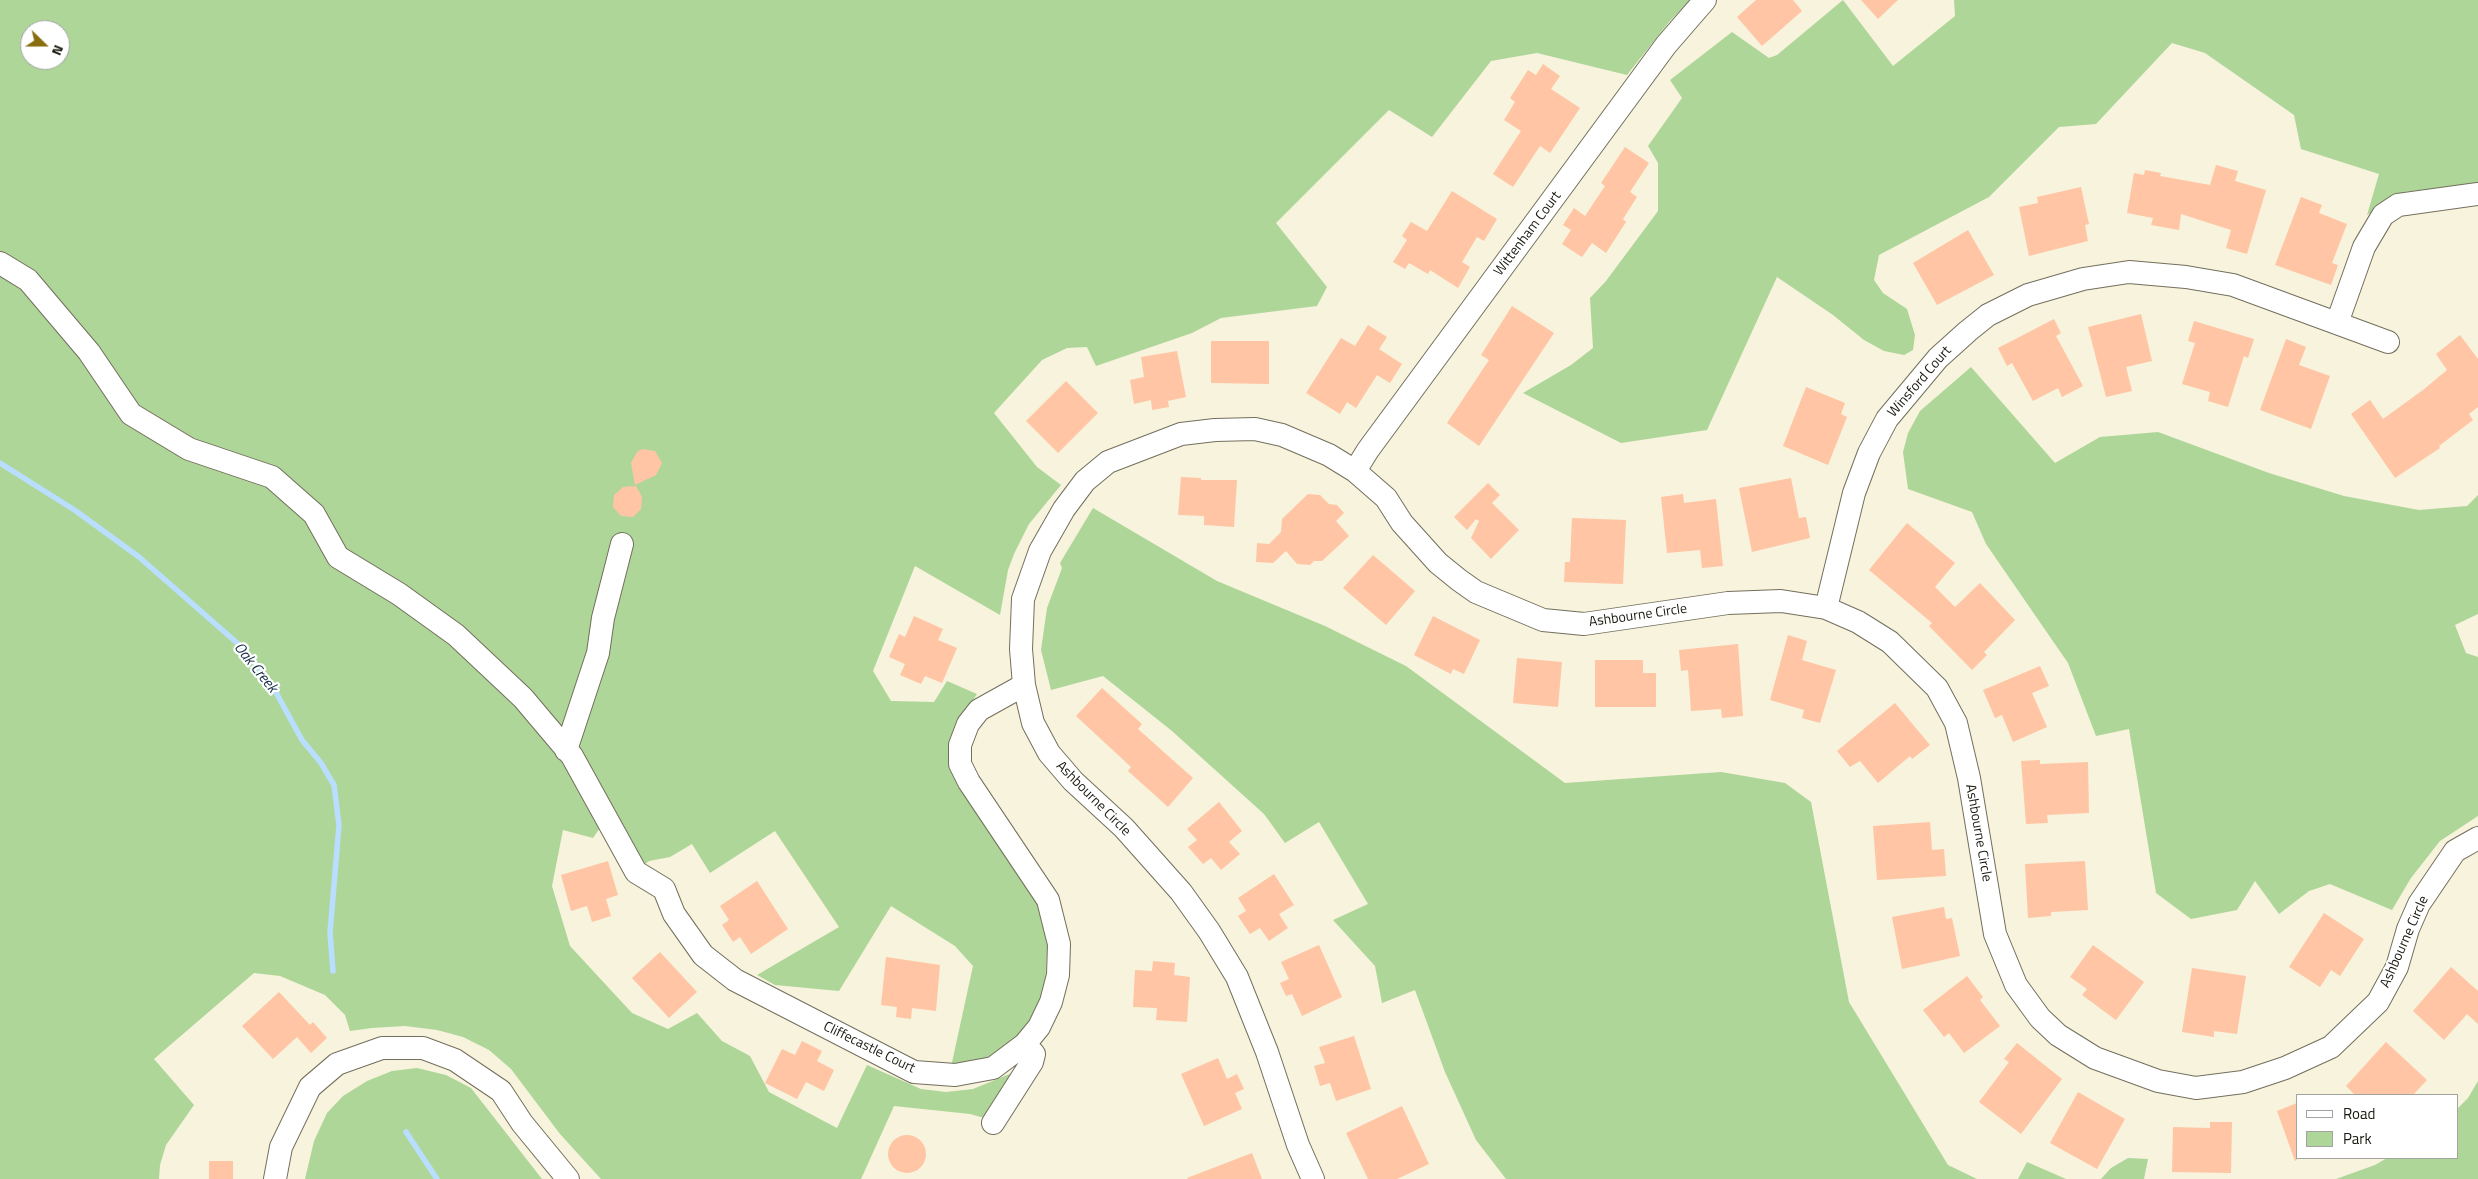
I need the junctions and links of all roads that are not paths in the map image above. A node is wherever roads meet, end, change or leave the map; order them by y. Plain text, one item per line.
1 (1705, 0) edge
2 (2478, 194) edge
3 (0, 263) edge
4 (2337, 323) junction
5 (2388, 342) dead end
6 (1355, 471) junction
7 (622, 544) dead end
8 (1826, 608) junction
9 (1024, 685) junction
10 (566, 750) junction
11 (2478, 838) edge
12 (1025, 1044) junction
13 (993, 1123) dead end
14 (275, 1179) edge
15 (568, 1179) edge
16 (1313, 1179) edge

1 - 6 street, Wittenham Court
2 - 4 street
3 - 10 street
4 - 5 street, Winsford Court
4 - 8 street, Winsford Court
6 - 8 street, Ashbourne Circle
6 - 9 street, Ashbourne Circle
7 - 10 street
8 - 11 street, Ashbourne Circle
9 - 12 street, Cliffecastle Court
9 - 16 street, Ashbourne Circle
10 - 12 street, Cliffecastle Court
12 - 13 street
14 - 15 street

